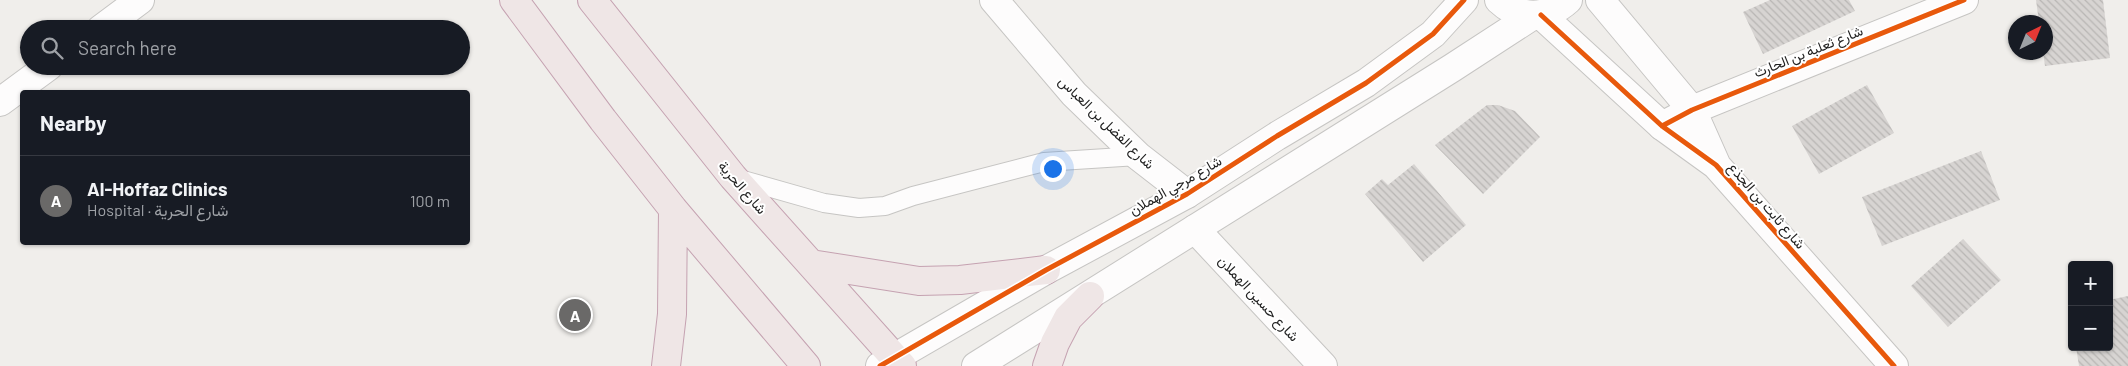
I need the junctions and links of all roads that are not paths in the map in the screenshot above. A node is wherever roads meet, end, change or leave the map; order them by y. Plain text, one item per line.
1 (140, 0) edge
2 (514, 0) edge
3 (592, 0) edge
4 (994, 0) edge
5 (1464, 0) edge
6 (1499, 0) edge
7 (1568, 0) edge
8 (1600, 0) edge
9 (1964, 0) edge
10 (1536, 15) junction
11 (113, 20) edge
12 (37, 75) edge
13 (0, 102) edge
14 (1692, 110) junction
15 (1662, 126) junction
16 (1138, 156) junction
17 (1716, 165) junction
18 (733, 177) junction
19 (1187, 194) junction
20 (673, 209) junction
21 (1195, 229) junction
22 (811, 264) junction
23 (1046, 270) junction
24 (1090, 296) junction
25 (1885, 362) edge
26 (892, 364) edge
27 (666, 366) edge
28 (806, 366) edge
29 (976, 366) edge
30 (1047, 366) edge
31 (1323, 366) edge

1 - 11 street
2 - 20 highway
3 - 18 highway, شارع الحرية
4 - 16 street, شارع الفضل بن العباس
5 - 19 street, شارع مرجي الهملان
6 - 10 street
7 - 10 street
8 - 14 street, شارع ثابت بن الجذع
9 - 14 street, شارع ثعلبة بن الحارث
10 - 15 street, شارع ثابت بن الجذع
10 - 21 street
12 - 13 street
14 - 15 street, شارع ثعلبة بن الحارث
14 - 17 street, شارع ثابت بن الجذع
15 - 17 street, شارع ثابت بن الجذع
16 - 18 lane
16 - 19 street, شارع الفضل بن العباس
17 - 25 street, شارع ثابت بن الجذع
18 - 22 highway, شارع الحرية
19 - 23 street, شارع مرجي الهملان
20 - 27 highway
20 - 28 highway
21 - 24 street
21 - 31 street, شارع حسين الهملان
22 - 23 highway
22 - 26 highway, شارع الحرية
23 - 26 street, شارع مرجي الهملان
24 - 29 street
24 - 30 highway

